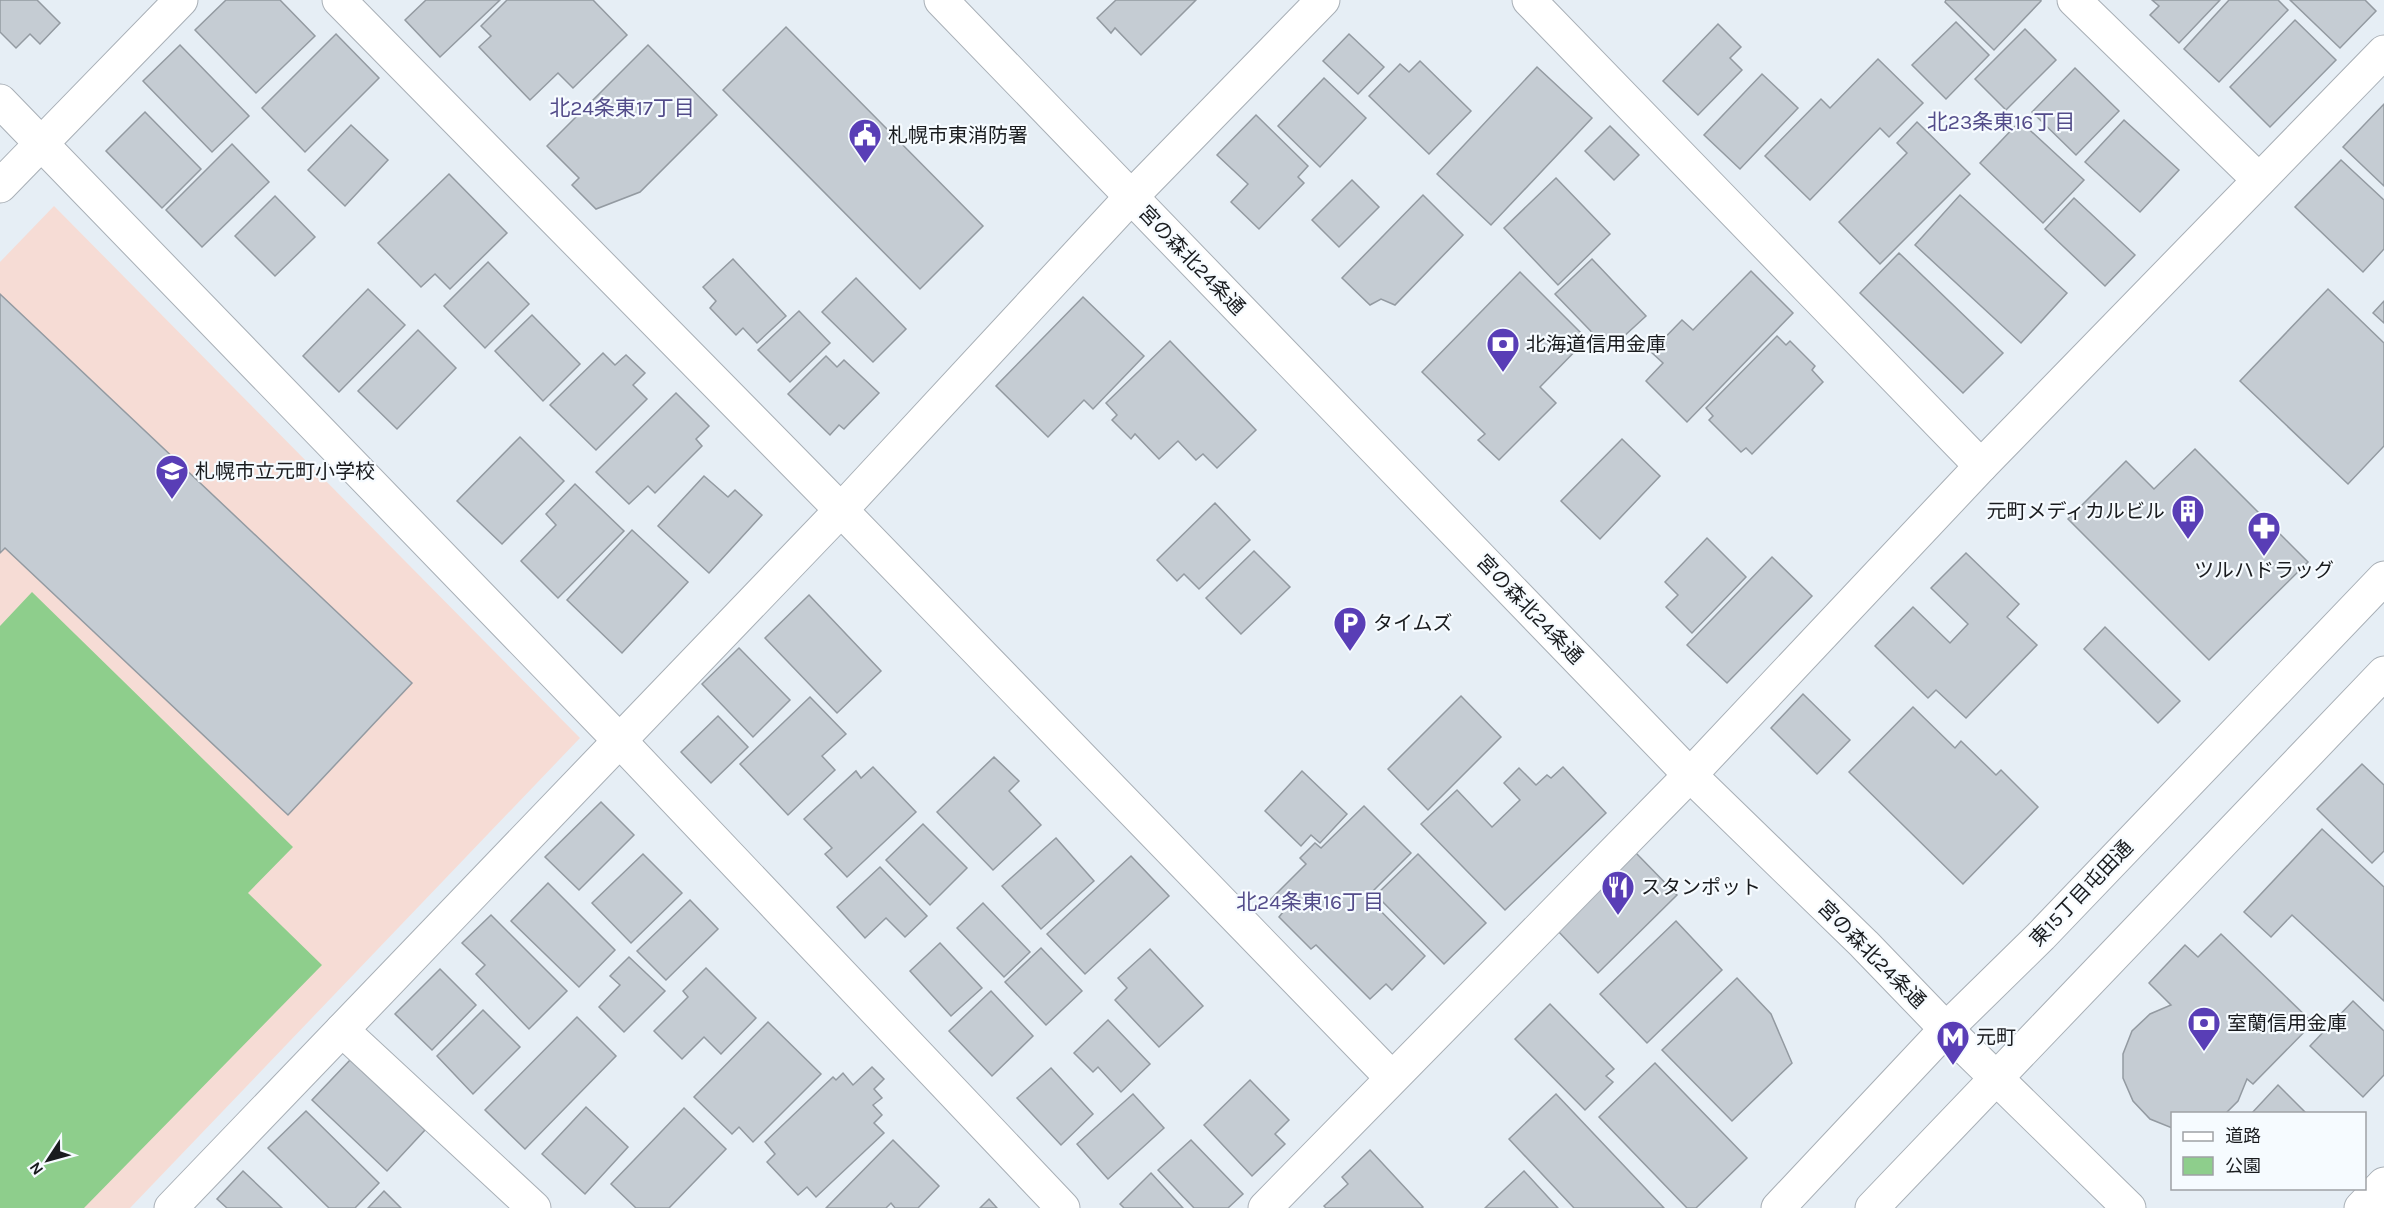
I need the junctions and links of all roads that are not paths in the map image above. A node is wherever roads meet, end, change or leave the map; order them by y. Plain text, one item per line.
1 (181, 0) edge
2 (339, 0) edge
3 (941, 0) edge
4 (1323, 0) edge
5 (1529, 0) edge
6 (2074, 0) edge
7 (2384, 52) edge
8 (0, 101) edge
9 (40, 144) junction
10 (2259, 180) junction
11 (0, 186) edge
12 (1131, 197) junction
13 (1981, 466) junction
14 (841, 510) junction
15 (2384, 578) edge
16 (2384, 673) edge
17 (619, 740) junction
18 (1690, 775) junction
19 (1946, 1029) junction
20 (342, 1030) junction
21 (1391, 1077) junction
22 (1996, 1079) junction
23 (2384, 1184) edge
24 (171, 1208) edge
25 (534, 1208) edge
26 (1063, 1208) edge
27 (1265, 1208) edge
28 (1778, 1208) edge
29 (1872, 1208) edge
30 (2129, 1208) edge
31 (2361, 1208) edge

1 - 9 street
2 - 14 street
3 - 12 street, 宮の森北24条通
4 - 12 street
5 - 13 street
6 - 10 street
7 - 10 street
8 - 9 street
9 - 11 street
9 - 17 street
10 - 13 street
12 - 14 street
12 - 18 street, 宮の森北24条通
13 - 18 street
14 - 17 street
14 - 21 street
15 - 19 street, 東15丁目屯田通
16 - 22 street
17 - 20 street
17 - 26 street
18 - 19 street, 宮の森北24条通
18 - 21 street
19 - 22 street, 宮の森北24条通
19 - 28 street, 東15丁目屯田通
20 - 24 street
20 - 25 street
21 - 27 street
22 - 29 street
22 - 30 street, 宮の森北24条通
23 - 31 street

